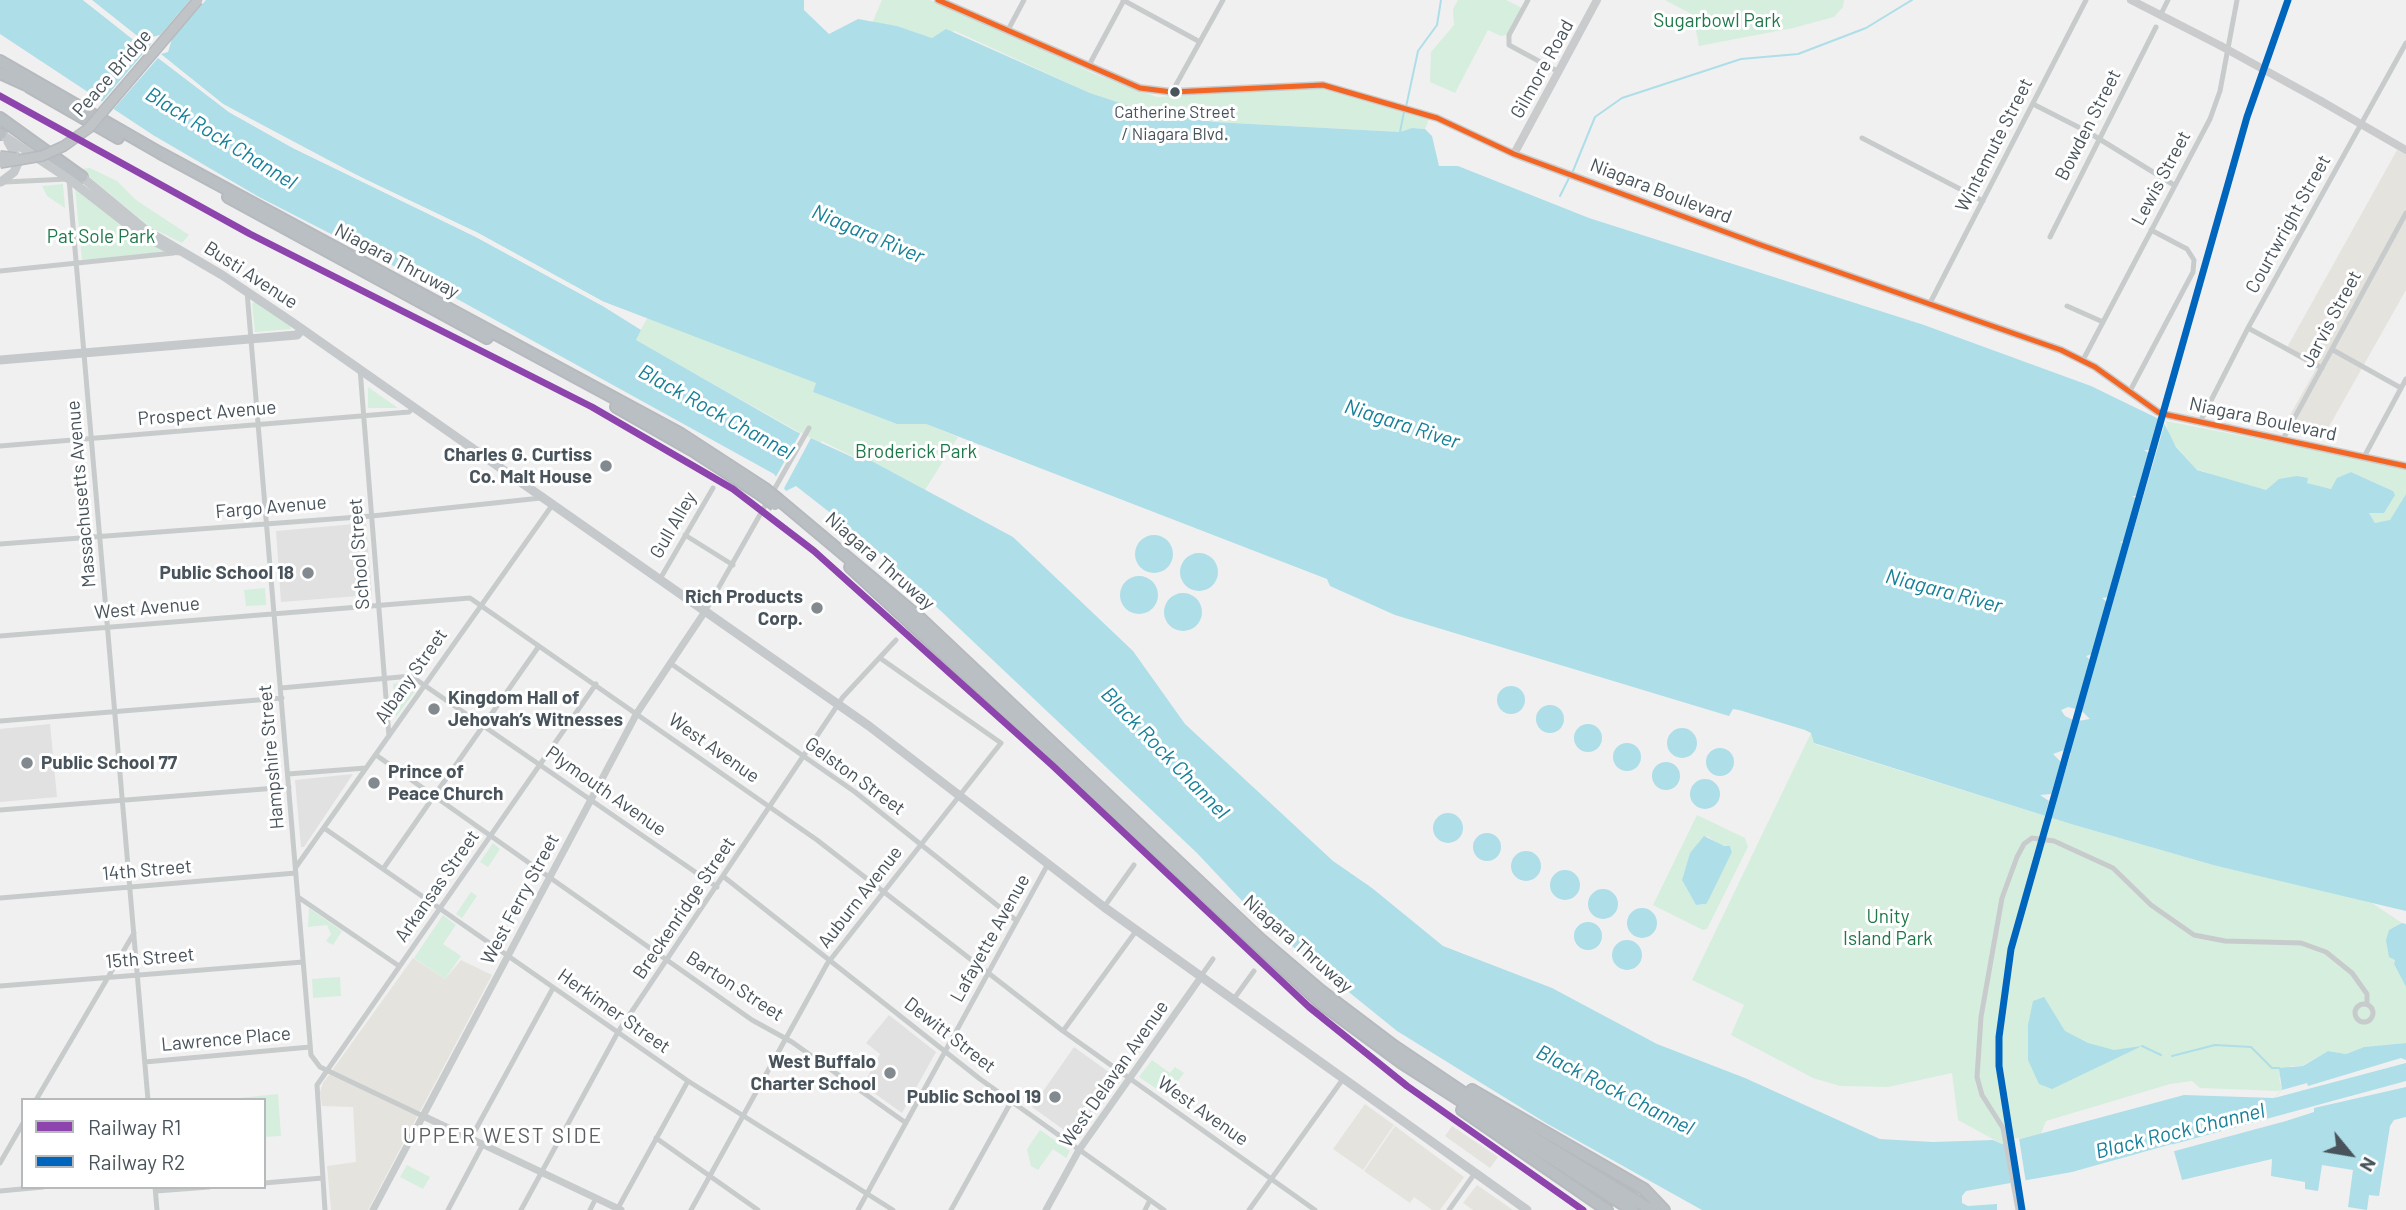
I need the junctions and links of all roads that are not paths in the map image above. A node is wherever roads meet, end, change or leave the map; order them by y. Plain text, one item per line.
1 (198, 0) edge
2 (938, 0) edge
3 (1024, 0) edge
4 (1124, 0) edge
5 (1223, 0) edge
6 (1528, 0) edge
7 (1597, 0) edge
8 (2086, 0) edge
9 (2131, 0) edge
10 (2168, 0) edge
11 (2237, 0) edge
12 (2161, 15) junction
13 (2156, 27) dead end
14 (1008, 30) junction
15 (1200, 42) junction
16 (2406, 43) edge
17 (0, 61) edge
18 (1088, 67) junction
19 (0, 71) edge
20 (1559, 72) junction
21 (1172, 92) junction
22 (2033, 104) junction
23 (0, 118) edge
24 (2361, 124) junction
25 (1, 134) edge
26 (1862, 138) dead end
27 (2098, 138) junction
28 (2406, 150) edge
29 (1514, 154) junction
30 (0, 156) edge
31 (42, 156) junction
32 (0, 163) edge
33 (82, 177) junction
34 (69, 179) junction
35 (1, 182) edge
36 (2174, 185) junction
37 (1983, 201) junction
38 (2406, 213) edge
39 (2151, 230) junction
40 (2050, 237) dead end
41 (181, 251) junction
42 (78, 264) junction
43 (0, 271) edge
44 (247, 292) junction
45 (1928, 305) junction
46 (2067, 306) dead end
47 (2103, 322) junction
48 (2248, 328) junction
49 (302, 329) junction
50 (251, 339) junction
51 (2333, 350) junction
52 (85, 353) junction
53 (0, 360) edge
54 (2083, 360) junction
55 (2322, 368) junction
56 (360, 369) junction
57 (2406, 379) edge
58 (2401, 388) junction
59 (2130, 391) junction
60 (414, 407) junction
61 (363, 415) junction
62 (2200, 422) junction
63 (259, 424) junction
64 (809, 428) dead end
65 (92, 439) junction
66 (2283, 439) junction
67 (0, 446) edge
68 (2364, 457) junction
69 (2406, 466) edge
70 (713, 488) dead end
71 (771, 495) junction
72 (548, 501) junction
73 (372, 516) junction
74 (268, 523) junction
75 (685, 535) junction
76 (100, 537) junction
77 (0, 544) edge
78 (733, 565) junction
79 (660, 579) junction
80 (378, 604) junction
81 (481, 605) junction
82 (706, 611) junction
83 (275, 612) junction
84 (108, 628) junction
85 (0, 636) edge
86 (896, 640) dead end
87 (539, 646) junction
88 (880, 658) junction
89 (670, 663) junction
90 (384, 677) junction
91 (425, 684) junction
92 (596, 684) junction
93 (281, 688) junction
94 (282, 698) junction
95 (840, 705) junction
96 (115, 712) junction
97 (637, 713) junction
98 (0, 721) edge
99 (484, 725) junction
100 (389, 736) junction
101 (376, 755) junction
102 (805, 757) junction
103 (542, 765) junction
104 (366, 768) junction
105 (288, 774) junction
106 (289, 787) junction
107 (960, 795) junction
108 (434, 796) junction
109 (591, 799) junction
110 (123, 800) junction
111 (771, 808) junction
112 (0, 810) edge
113 (324, 828) junction
114 (490, 836) junction
115 (921, 845) junction
116 (1048, 864) junction
117 (1134, 865) dead end
118 (383, 869) junction
119 (296, 870) junction
120 (550, 877) junction
121 (724, 877) junction
122 (717, 887) junction
123 (130, 888) junction
124 (884, 892) junction
125 (298, 897) junction
126 (0, 898) edge
127 (1104, 907) junction
128 (440, 908) junction
129 (1017, 921) junction
130 (1136, 931) junction
131 (134, 933) junction
132 (508, 955) junction
133 (1213, 959) dead end
134 (667, 960) junction
135 (830, 961) junction
136 (303, 962) junction
137 (399, 966) junction
138 (1254, 971) dead end
139 (138, 974) junction
140 (987, 974) junction
141 (108, 977) junction
142 (1201, 977) junction
143 (0, 986) edge
144 (553, 988) junction
145 (1233, 1000) junction
146 (2367, 1004) dead end
147 (1063, 1031) junction
148 (618, 1032) junction
149 (786, 1038) junction
150 (310, 1047) junction
151 (945, 1051) junction
152 (1405, 1059) junction
153 (145, 1062) junction
154 (327, 1070) junction
155 (1129, 1078) junction
156 (1343, 1079) junction
157 (688, 1081) junction
158 (37, 1098) edge
159 (148, 1098) edge
160 (1012, 1102) junction
161 (743, 1115) junction
162 (423, 1116) junction
163 (906, 1123) junction
164 (21, 1126) edge
165 (471, 1138) junction
166 (656, 1138) junction
167 (483, 1144) junction
168 (1079, 1150) junction
169 (0, 1163) edge
170 (541, 1172) junction
171 (1475, 1173) junction
172 (710, 1176) junction
173 (323, 1178) junction
174 (1271, 1179) junction
175 (266, 1183) edge
176 (22, 1189) edge
177 (156, 1189) edge
178 (0, 1191) edge
179 (867, 1192) junction
180 (596, 1198) junction
181 (1150, 1200) junction
182 (620, 1209) edge
183 (157, 1210) edge
184 (326, 1210) edge
185 (373, 1210) edge
186 (447, 1210) edge
187 (520, 1210) edge
188 (590, 1210) edge
189 (691, 1210) edge
190 (758, 1210) edge
191 (858, 1210) edge
192 (892, 1210) edge
193 (951, 1210) edge
194 (1046, 1210) edge
195 (1145, 1210) edge
196 (1164, 1210) edge
197 (1250, 1210) edge
198 (1315, 1210) edge
199 (1449, 1210) edge
200 (1527, 1210) edge
201 (1606, 1210) edge
202 (1632, 1210) edge
203 (1651, 1210) edge
204 (1664, 1210) edge
205 (2018, 1210) edge

1 - 31 highway, Peace Bridge, bridge
2 - 14 main road, Niagara Boulevard
3 - 14 street
4 - 15 street
4 - 18 street
5 - 15 street
6 - 20 street
7 - 20 main road, Gilmore Road
8 - 22 street, Wintemute Street
9 - 12 main road
10 - 12 street
11 - 36 street, Lewis Street
12 - 24 main road, bridge
13 - 27 street, Bowden Street
14 - 18 main road, Niagara Boulevard
15 - 21 street
16 - 24 street, Courtwright Street
17 - 71 highway, Niagara Thruway
18 - 21 main road, Niagara Boulevard
19 - 71 highway, Niagara Thruway
20 - 29 main road, Gilmore Road
21 - 29 main road, Niagara Boulevard
22 - 27 street
22 - 37 street, Wintemute Street
23 - 33 highway
24 - 28 main road
24 - 48 street, Courtwright Street
25 - 34 main road, Busti Avenue
25 - 35 main road
26 - 37 street
27 - 36 street
27 - 40 street, Bowden Street
29 - 45 main road, Niagara Boulevard
30 - 31 highway, bridge
31 - 32 highway, Peace Bridge, bridge
33 - 34 street
33 - 41 main road, Busti Avenue
34 - 35 street
34 - 41 main road, Busti Avenue
34 - 42 street, Massachusetts Avenue
36 - 39 street, Lewis Street
37 - 45 street, Wintemute Street
38 - 51 street, Jarvis Street
39 - 47 street, Lewis Street
39 - 59 street
41 - 42 street
41 - 44 main road, Busti Avenue
42 - 43 street
42 - 52 street, Massachusetts Avenue
44 - 49 main road, Busti Avenue
44 - 50 street, Hampshire Street
45 - 54 main road, Niagara Boulevard
46 - 47 street
47 - 54 street, Lewis Street
48 - 55 street
48 - 62 street, Courtwright Street
49 - 50 main road
49 - 56 main road, Busti Avenue
50 - 52 main road
50 - 63 street, Hampshire Street
51 - 55 street, Jarvis Street
51 - 58 street
52 - 53 main road
52 - 65 street, Massachusetts Avenue
54 - 59 main road, Niagara Boulevard
55 - 66 street, Jarvis Street
56 - 60 main road, Busti Avenue
56 - 61 street, School Street
57 - 58 street
58 - 68 street
59 - 62 main road, Niagara Boulevard
60 - 61 street, Prospect Avenue
60 - 72 main road, Busti Avenue
61 - 63 street, Prospect Avenue
61 - 73 street, School Street
62 - 66 main road, Niagara Boulevard
63 - 65 street, Prospect Avenue
63 - 74 street, Hampshire Street
64 - 71 street
65 - 67 street, Prospect Avenue
65 - 76 street, Massachusetts Avenue
66 - 68 main road, Niagara Boulevard
68 - 69 main road, Niagara Boulevard
70 - 75 street, Gull Alley
71 - 78 street
71 - 152 highway, Niagara Thruway
72 - 73 street, Fargo Avenue
72 - 79 main road, Busti Avenue
72 - 81 street, Albany Street
73 - 74 street, Fargo Avenue
73 - 80 street, School Street
74 - 76 street, Fargo Avenue
74 - 83 street, Hampshire Street
75 - 78 street
75 - 79 street, Gull Alley
76 - 77 street, Fargo Avenue
76 - 84 street, Massachusetts Avenue
78 - 82 street
79 - 82 main road, Busti Avenue
80 - 81 street, West Avenue
80 - 83 street, West Avenue
80 - 90 street, School Street
81 - 87 street, West Avenue
81 - 91 street, Albany Street
82 - 89 street, West Ferry Street
82 - 95 main road, Busti Avenue
83 - 84 street, West Avenue
83 - 93 street, Hampshire Street
84 - 85 street, West Avenue
84 - 96 street, Massachusetts Avenue
86 - 88 street, Breckenridge Street
87 - 92 street, West Avenue
87 - 99 street
88 - 95 street, Breckenridge Street
88 - 107 street, Auburn Avenue
89 - 97 street, West Ferry Street
89 - 102 street, Gelston Street
90 - 91 street, Plymouth Avenue
90 - 93 street, Plymouth Avenue
90 - 100 street, School Street
91 - 99 street, Plymouth Avenue
91 - 100 street, Albany Street
92 - 97 street, West Avenue
92 - 103 street, Arkansas Street
93 - 94 street, Hampshire Street
94 - 96 street
94 - 105 street, Hampshire Street
95 - 102 street, Breckenridge Street
95 - 107 main road, Busti Avenue
96 - 98 street
96 - 110 street, Massachusetts Avenue
97 - 109 street, West Ferry Street
97 - 111 street, West Avenue
99 - 103 street, Plymouth Avenue
99 - 108 street
100 - 101 street, Albany Street
101 - 104 street, Albany Street
101 - 108 street, Barton Street
102 - 111 street, Breckenridge Street
102 - 115 street, Gelston Street
103 - 109 street, Plymouth Avenue
103 - 114 street, Arkansas Street
104 - 105 street
104 - 113 street, Albany Street
105 - 106 street, Hampshire Street
106 - 110 street
106 - 119 street, Hampshire Street
107 - 115 street, Auburn Avenue
107 - 116 main road, Busti Avenue
108 - 114 street, Barton Street
108 - 118 street
109 - 120 street, West Ferry Street
109 - 122 street, Plymouth Avenue
110 - 112 street
110 - 123 street, Massachusetts Avenue
111 - 121 street, Breckenridge Street
111 - 124 street, West Avenue
113 - 118 street, Herkimer Street
113 - 119 street, Albany Street
114 - 120 street, Barton Street
114 - 128 street, Arkansas Street
115 - 124 street, Auburn Avenue
115 - 129 street, Gelston Street
116 - 127 main road, Busti Avenue
116 - 129 street, Lafayette Avenue
117 - 127 street
118 - 128 street, Herkimer Street
119 - 123 street, 14th Street
119 - 125 street, Hampshire Street
120 - 132 street, West Ferry Street
120 - 134 street, Barton Street
121 - 122 street, Breckenridge Street
121 - 135 street, Dewitt Street
122 - 134 street, Breckenridge Street
123 - 126 street, 14th Street
123 - 131 street, Massachusetts Avenue
124 - 135 street, Auburn Avenue
124 - 140 street, West Avenue
125 - 136 street, Hampshire Street
125 - 137 street
127 - 130 main road, Busti Avenue
128 - 132 street, Herkimer Street
128 - 137 street, Arkansas Street
129 - 140 street, Lafayette Avenue
130 - 142 main road, Busti Avenue
130 - 147 street
131 - 139 street, Massachusetts Avenue
131 - 141 street
132 - 144 street, Herkimer Street
132 - 162 street, West Ferry Street
133 - 142 street, West Delavan Avenue
134 - 148 street, Breckenridge Street
134 - 149 street, Barton Street
135 - 149 street, Auburn Avenue
135 - 151 street, Dewitt Street
136 - 139 street, 15th Street
136 - 150 street, Hampshire Street
137 - 154 street, Arkansas Street
138 - 145 street
139 - 141 street, 15th Street
139 - 153 street, Massachusetts Avenue
140 - 147 street, West Avenue
140 - 151 street, Lafayette Avenue
141 - 143 street, 15th Street
141 - 158 street
142 - 145 main road, Busti Avenue
142 - 155 street, West Delavan Avenue
144 - 148 street, Herkimer Street
144 - 165 street
145 - 156 main road, Busti Avenue
146 - 205 street
147 - 155 street, West Avenue
148 - 157 street, Herkimer Street
148 - 170 street, Breckenridge Street
149 - 161 street, Auburn Avenue
149 - 163 street, Barton Street
150 - 153 street, Lawrence Place
150 - 154 street
151 - 160 street, Dewitt Street
151 - 163 street, Lafayette Avenue
152 - 201 highway
152 - 202 highway, Niagara Thruway
152 - 203 highway, Niagara Thruway
152 - 204 highway
153 - 159 street, Massachusetts Avenue
154 - 162 street
154 - 173 street
155 - 168 street, West Delavan Avenue
155 - 174 street, West Avenue
156 - 171 main road, Busti Avenue
156 - 174 street
157 - 161 street, Herkimer Street
157 - 166 street
160 - 168 street, Dewitt Street
160 - 193 street
161 - 172 street, Auburn Avenue
161 - 179 street, Herkimer Street
162 - 165 street
162 - 185 street, West Ferry Street
163 - 179 street, Lafayette Avenue
164 - 169 street
165 - 167 street
166 - 172 street
166 - 182 street
167 - 170 street
167 - 186 street
168 - 181 street, Dewitt Street
168 - 194 street, West Delavan Avenue
170 - 180 street
170 - 187 street, Breckenridge Street
171 - 199 street
171 - 200 main road, Busti Avenue
172 - 189 street, Auburn Avenue
172 - 190 street
173 - 175 street
173 - 184 street
174 - 197 street
174 - 198 street, West Avenue
176 - 178 street
177 - 183 street
179 - 191 street, Lafayette Avenue
179 - 192 street, Herkimer Street
180 - 182 street
180 - 188 street
181 - 195 street
181 - 196 street, Dewitt Street

